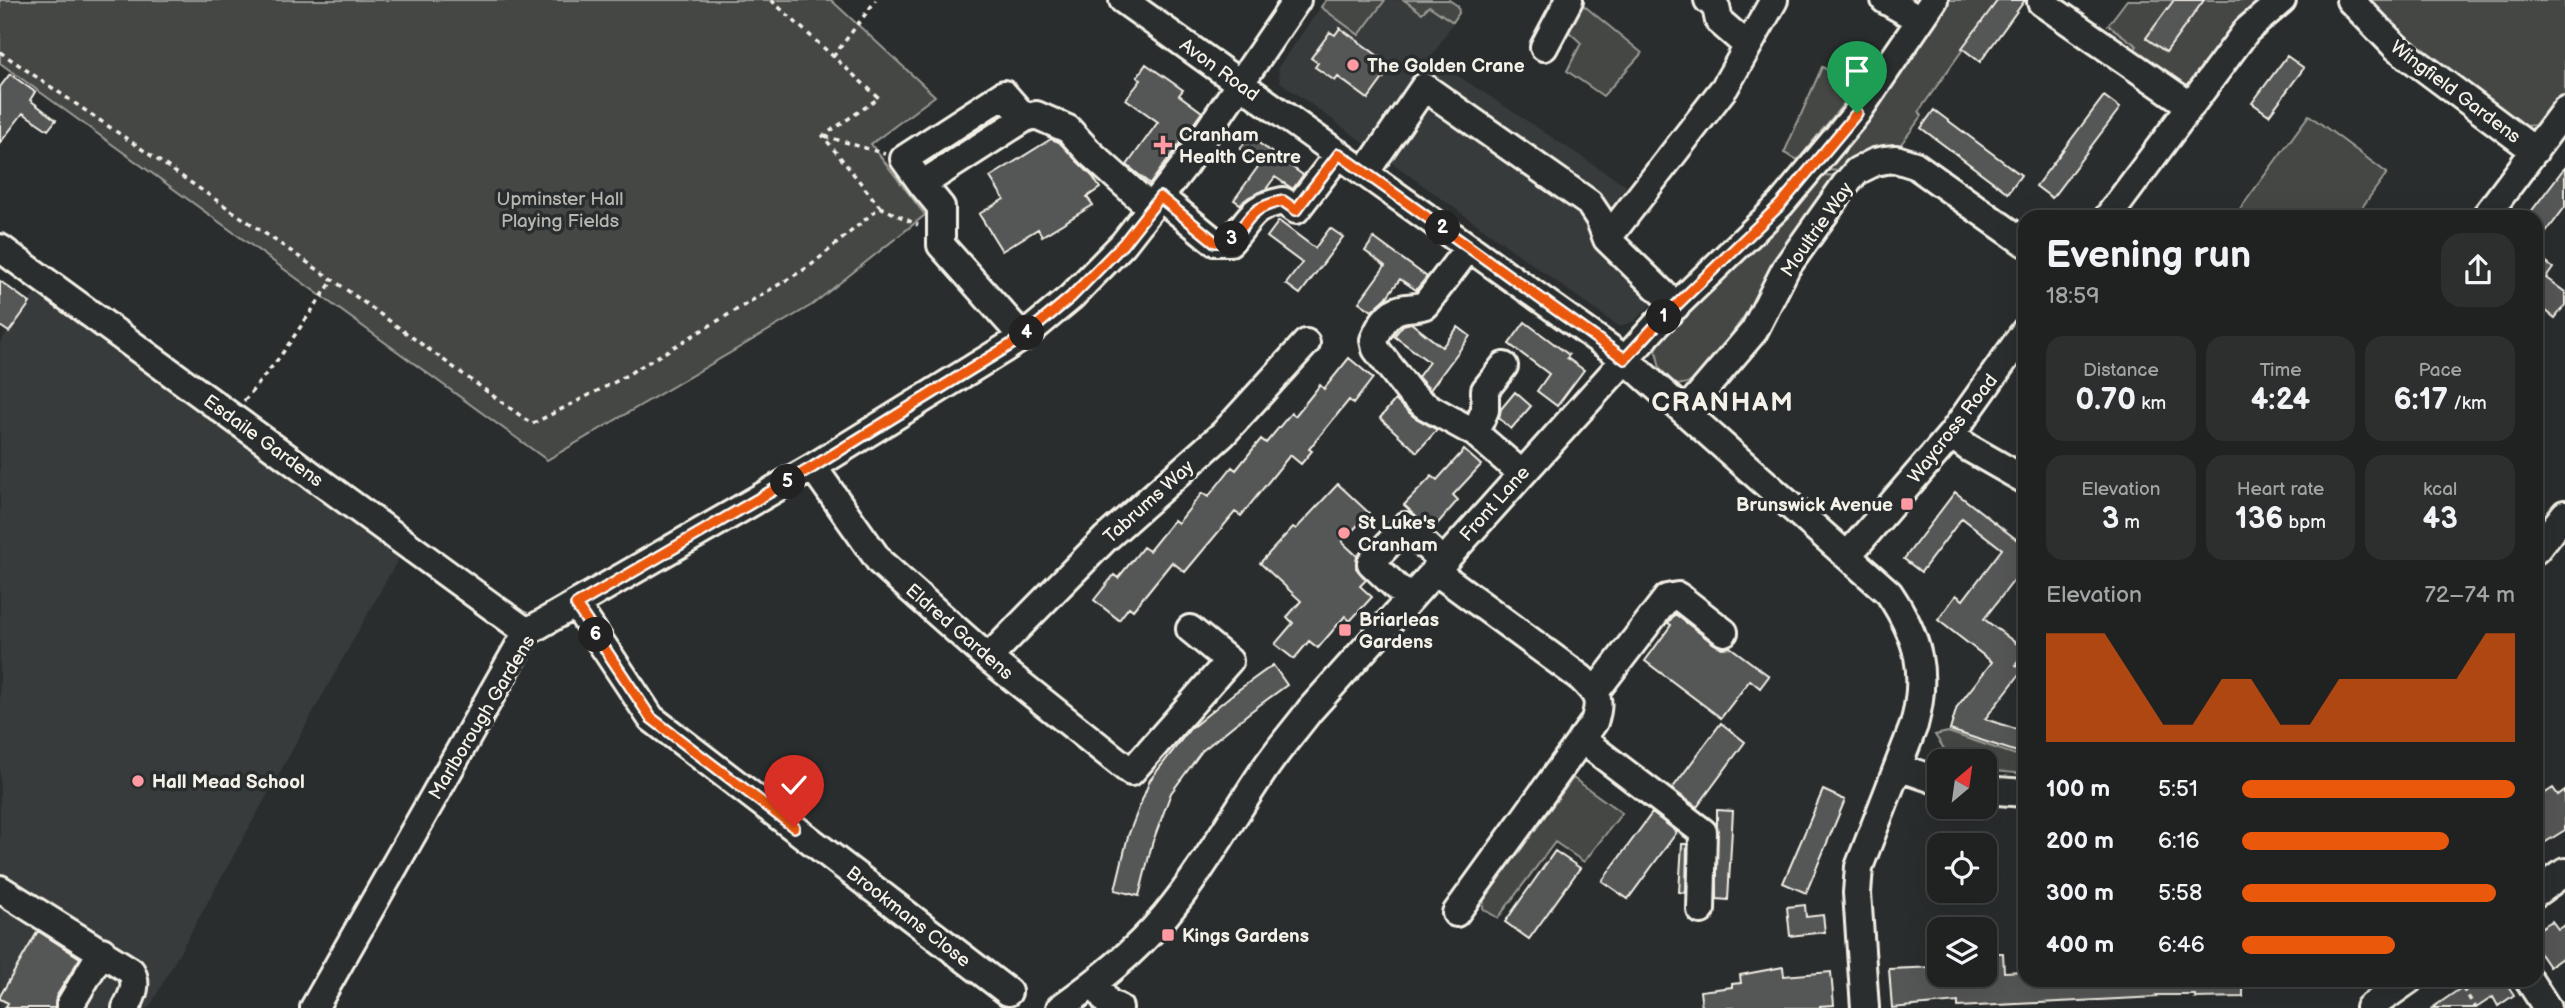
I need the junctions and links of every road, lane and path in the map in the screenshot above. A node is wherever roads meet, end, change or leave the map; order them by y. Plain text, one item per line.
1 (771, 0) edge
2 (876, 0) edge
3 (1123, 0) edge
4 (1297, 0) edge
5 (1569, 0) edge
6 (1708, 0) edge
7 (1774, 0) edge
8 (1885, 0) edge
9 (2282, 0) edge
10 (2350, 0) edge
11 (2041, 2) dead end
12 (1927, 10) edge
13 (1742, 41) dead end
14 (1544, 47) dead end
15 (0, 52) edge
16 (833, 57) junction
17 (1240, 83) junction
18 (2191, 106) junction
19 (2565, 110) edge
20 (1025, 118) junction
21 (823, 136) junction
22 (2535, 151) junction
23 (1339, 154) junction
24 (904, 159) junction
25 (1365, 173) junction
26 (922, 184) junction
27 (1156, 202) junction
28 (880, 207) junction
29 (2113, 210) edge
30 (2490, 210) edge
31 (2018, 238) edge
32 (1607, 240) junction
33 (941, 245) junction
34 (1469, 247) junction
35 (0, 248) edge
36 (333, 280) junction
37 (1676, 306) junction
38 (1023, 337) junction
39 (2018, 341) edge
40 (1306, 343) dead end
41 (1625, 359) junction
42 (1504, 366) dead end
43 (1685, 412) junction
44 (232, 416) junction
45 (1475, 433) junction
46 (1951, 435) junction
47 (813, 467) junction
48 (1521, 473) junction
49 (2018, 476) edge
50 (2565, 514) edge
51 (2543, 541) edge
52 (1848, 555) junction
53 (1438, 565) junction
54 (1409, 599) junction
55 (576, 605) junction
56 (1190, 629) dead end
57 (527, 632) junction
58 (1724, 632) dead end
59 (988, 658) junction
60 (1595, 692) junction
61 (1581, 739) junction
62 (1898, 767) junction
63 (1927, 777) edge
64 (1997, 791) edge
65 (2018, 792) edge
66 (2565, 872) edge
67 (2543, 888) edge
68 (0, 889) edge
69 (1701, 910) dead end
70 (1456, 913) dead end
71 (102, 951) junction
72 (1094, 984) junction
73 (2399, 987) edge
74 (2462, 987) edge
75 (2534, 987) edge
76 (1008, 992) dead end
77 (70, 1005) dead end
78 (126, 1008) edge
79 (314, 1008) edge
80 (1060, 1008) edge
81 (1119, 1008) edge
82 (1865, 1008) edge
83 (2369, 1008) edge
84 (2476, 1008) edge
85 (2547, 1008) edge

1 - 16 path
2 - 16 path
3 - 17 street, Avon Road
4 - 17 street, Marlborough Gardens
5 - 14 street
6 - 13 street
7 - 32 street
8 - 12 street
9 - 18 street
10 - 22 street, Wingfield Gardens
11 - 18 street
12 - 37 street, Front Lane
15 - 36 path
16 - 21 path
17 - 23 street, Avon Road
17 - 27 street, Marlborough Gardens
18 - 29 street
19 - 22 street
20 - 24 street
20 - 26 street
20 - 27 street
21 - 24 path
21 - 28 path
22 - 30 street
23 - 25 street, Avon Road
23 - 27 street
24 - 26 street
25 - 32 street
25 - 34 street, Avon Road
26 - 33 street
27 - 38 street, Marlborough Gardens
28 - 33 path
28 - 36 path
31 - 43 street, Moultrie Way
32 - 37 street
33 - 38 street
34 - 41 street, Avon Road
34 - 45 street
35 - 44 street, Esdaile Gardens
36 - 44 path
37 - 41 street, Front Lane
38 - 47 street, Marlborough Gardens
39 - 46 street, Waycross Road
40 - 59 street, Tabrums Way
41 - 43 street
41 - 48 street, Front Lane
42 - 45 street
43 - 52 street
44 - 57 street, Esdaile Gardens
45 - 48 street
46 - 49 street
46 - 52 street, Waycross Road
47 - 55 street, Marlborough Gardens
47 - 59 street, Eldred Gardens
48 - 53 street, Front Lane
50 - 51 street
52 - 62 street
53 - 54 street, Front Lane
53 - 54 street
53 - 60 street
54 - 72 street, Front Lane
55 - 57 street, Marlborough Gardens
55 - 76 street, Brookmans Close
56 - 59 street, Eldred Gardens
57 - 79 street, Marlborough Gardens
58 - 60 street
60 - 61 street
61 - 69 street
61 - 70 street
62 - 63 street
62 - 82 street
64 - 65 street
66 - 67 street
68 - 71 street
71 - 77 street
71 - 78 street
72 - 80 street, Front Lane
72 - 81 street
73 - 83 street
74 - 84 path
75 - 85 street

